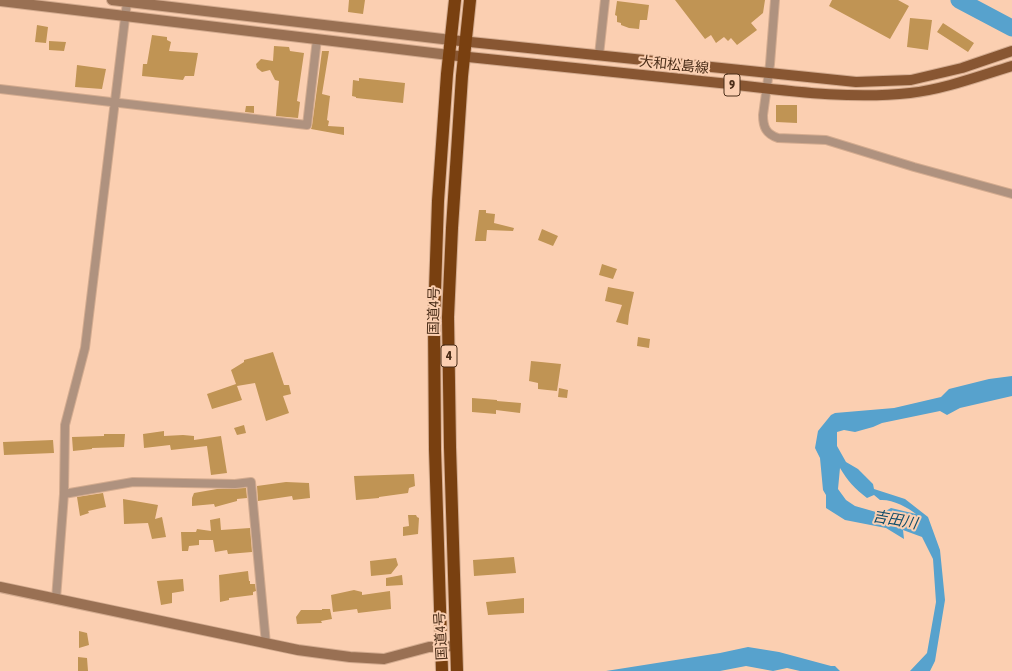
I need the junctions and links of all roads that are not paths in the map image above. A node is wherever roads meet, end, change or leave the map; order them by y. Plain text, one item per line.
1 (112, 0) edge
2 (455, 0) edge
3 (470, 0) edge
4 (605, 0) edge
5 (775, 0) edge
6 (0, 1) edge
7 (127, 1) edge
8 (125, 16) junction
9 (317, 39) junction
10 (451, 40) junction
11 (466, 42) junction
12 (1011, 52) edge
13 (449, 55) junction
14 (599, 55) junction
15 (464, 57) junction
16 (1012, 66) edge
17 (769, 74) junction
18 (767, 88) junction
19 (0, 89) edge
20 (115, 102) junction
21 (1012, 194) edge
22 (64, 494) junction
23 (0, 587) edge
24 (56, 599) junction
25 (266, 644) junction
26 (456, 646) junction
27 (441, 647) junction
28 (442, 671) edge
29 (457, 671) edge

1 - 7 street
2 - 10 highway, 国道4号 / 4
3 - 11 highway, 国道4号 / 4
4 - 14 street
5 - 17 street
6 - 8 street
7 - 8 street
7 - 10 street
8 - 9 street
8 - 20 street
9 - 13 street
9 - 20 street
10 - 11 main road, 大和松島線 / 9
10 - 13 highway, 国道4号 / 4
11 - 14 main road, 大和松島線 / 9
11 - 15 highway, 国道4号 / 4
12 - 17 main road, 大和松島線 / 9
13 - 15 main road, 大和松島線 / 9
13 - 27 highway, 国道4号 / 4
14 - 17 main road, 大和松島線 / 9
15 - 18 main road, 大和松島線 / 9
15 - 26 highway, 国道4号 / 4
16 - 18 main road, 大和松島線 / 9
17 - 18 street
18 - 21 street
19 - 20 street
20 - 22 street
22 - 24 street
22 - 25 street
23 - 24 street
24 - 25 street
25 - 27 street
26 - 27 street
26 - 29 highway, 国道4号 / 4
27 - 28 highway, 国道4号 / 4

